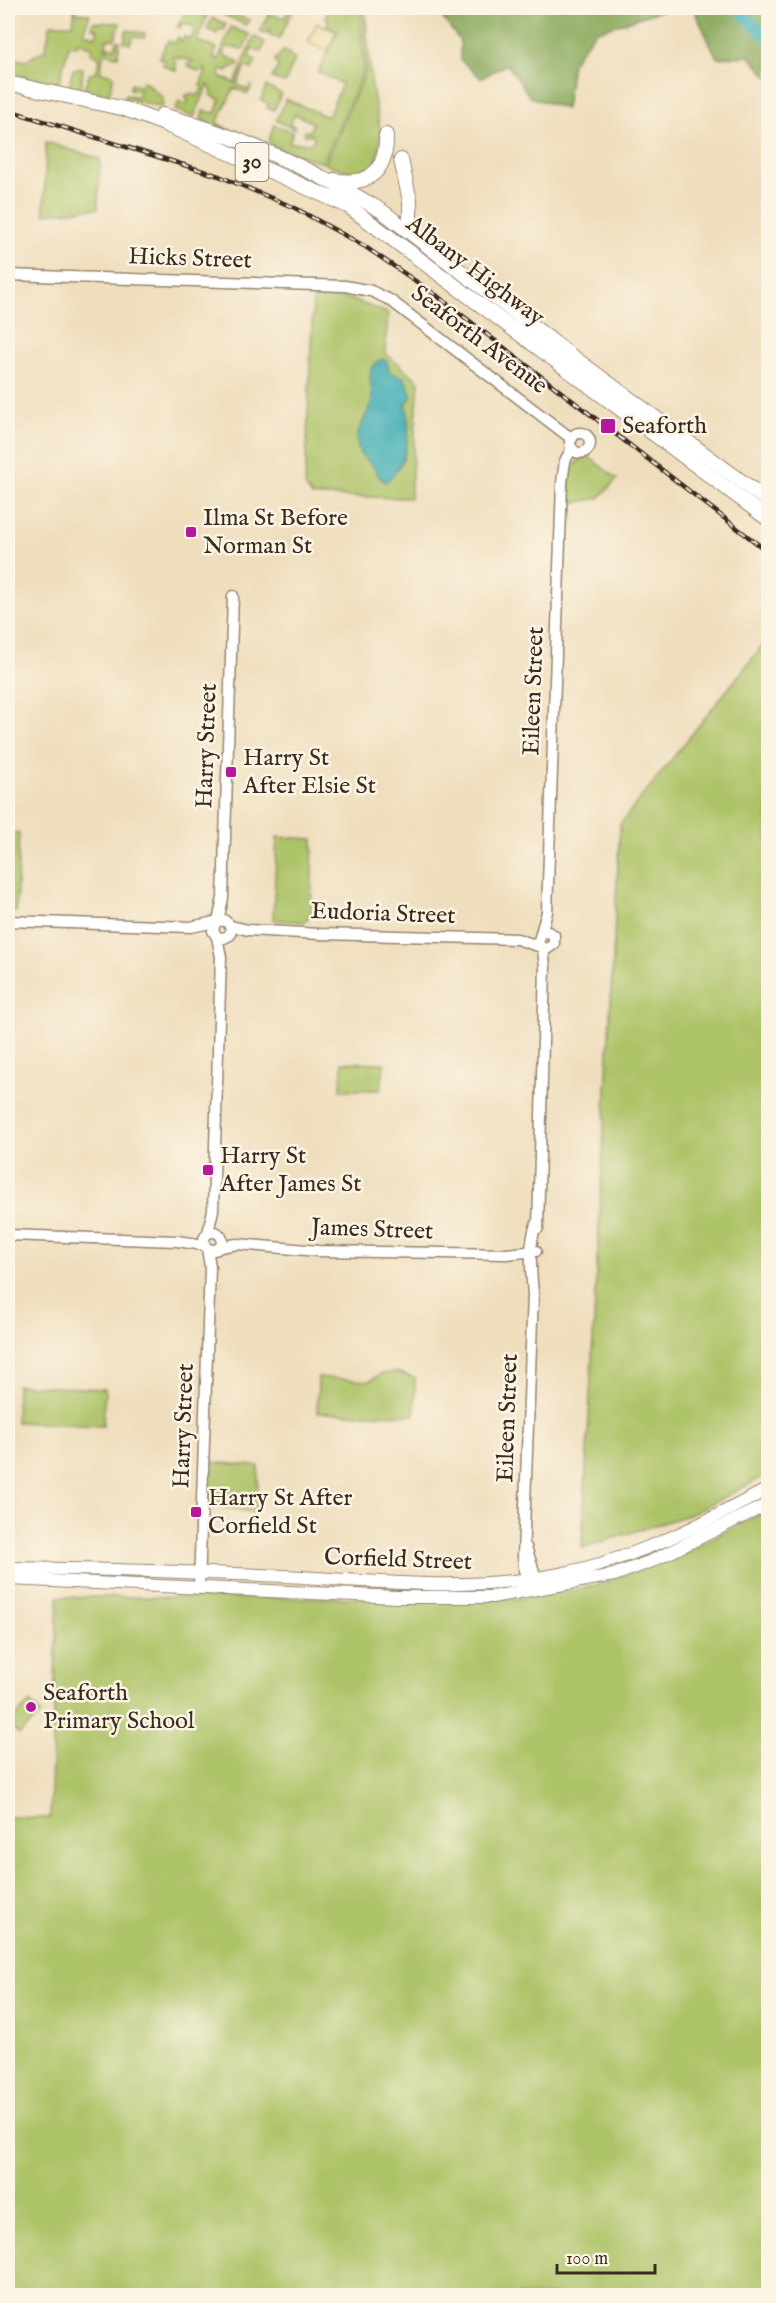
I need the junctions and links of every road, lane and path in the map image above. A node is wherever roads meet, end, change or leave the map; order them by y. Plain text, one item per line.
1 (8, 83) edge
2 (125, 109) junction
3 (386, 135) dead end
4 (401, 160) dead end
5 (323, 178) junction
6 (410, 231) junction
7 (8, 275) edge
8 (371, 291) joint
9 (575, 443) joint
10 (768, 501) edge
11 (768, 519) edge
12 (233, 596) dead end
13 (8, 921) edge
14 (223, 929) junction
15 (544, 940) junction
16 (8, 1235) edge
17 (212, 1241) junction
18 (534, 1255) junction
19 (768, 1489) edge
20 (768, 1504) edge
21 (8, 1568) edge
22 (26, 1568) junction
23 (200, 1573) junction
24 (8, 1580) edge
25 (371, 1581) junction
26 (67, 1583) junction
27 (532, 1585) junction
28 (199, 1587) junction
29 (398, 1597) junction

1 - 2 highway, Albany Highway / 30
2 - 5 highway, Albany Highway / 30
2 - 11 highway, Albany Highway / 30
3 - 5 highway
4 - 6 highway
5 - 6 highway, Albany Highway / 30
6 - 10 highway, Albany Highway / 30
7 - 8 street, Hicks Street
8 - 9 street, Seaforth Avenue
9 - 15 street, Eileen Street
12 - 14 street, Harry Street
13 - 14 street, Eudoria Street
14 - 15 street, Eudoria Street
14 - 17 street, Harry Street
15 - 18 street, Eileen Street
16 - 17 street, James Street
17 - 18 street, James Street
17 - 23 street, Harry Street
18 - 27 street, Eileen Street
19 - 27 main road, Corfield Street
20 - 27 main road, Corfield Street
21 - 22 main road, Corfield Street
22 - 23 main road, Corfield Street
22 - 26 main road
23 - 25 main road, Corfield Street
23 - 28 street, Harry Street
24 - 26 main road, Corfield Street
25 - 27 main road, Corfield Street
25 - 29 main road
26 - 28 main road, Corfield Street
27 - 29 main road, Corfield Street
28 - 29 main road, Corfield Street

